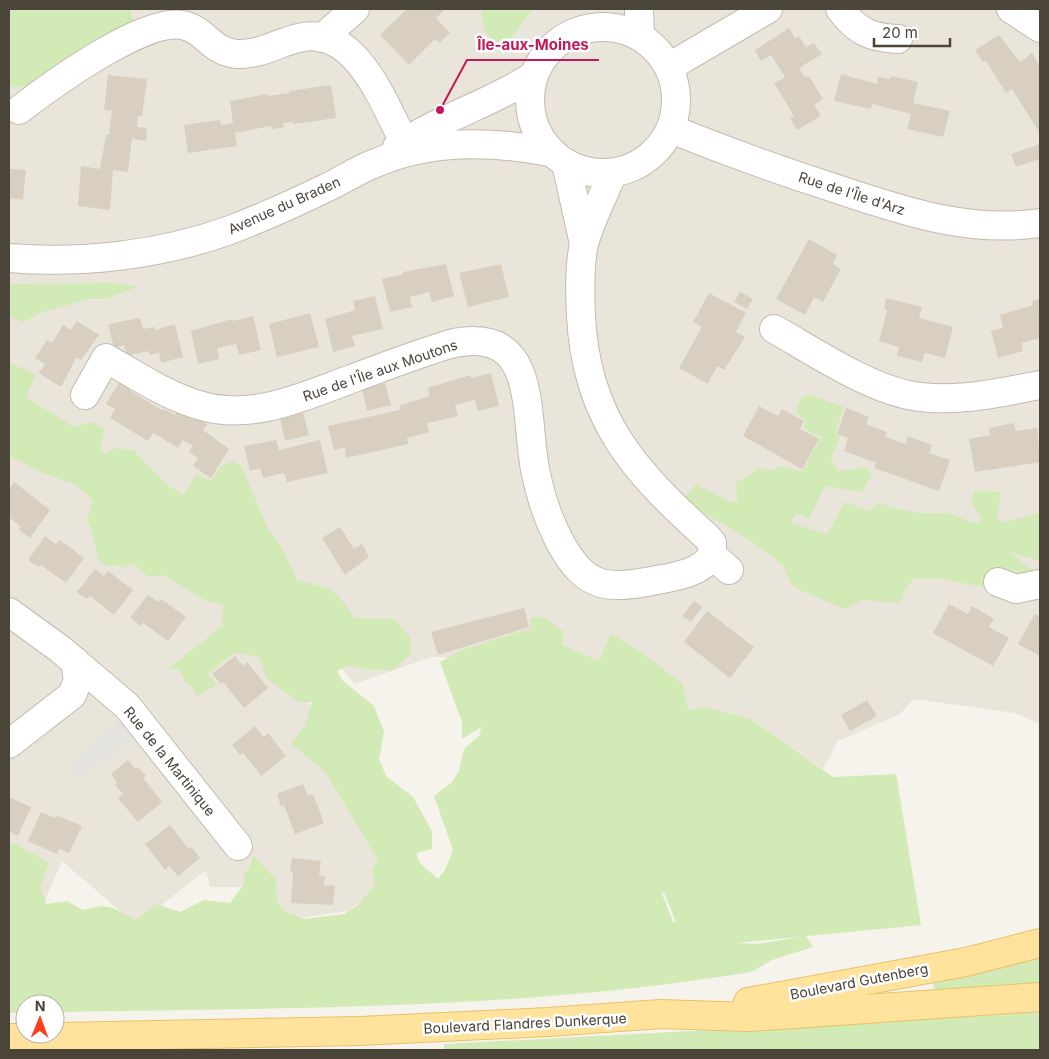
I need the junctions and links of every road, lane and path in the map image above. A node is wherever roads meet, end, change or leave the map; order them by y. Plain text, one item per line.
1 (355, 9) edge
2 (639, 9) edge
3 (768, 9) edge
4 (840, 9) edge
5 (1011, 9) edge
6 (589, 18) edge
7 (1040, 28) edge
8 (640, 36) junction
9 (322, 38) junction
10 (898, 39) dead end
11 (669, 68) junction
12 (533, 76) junction
13 (19, 110) dead end
14 (671, 129) junction
15 (404, 142) junction
16 (558, 158) junction
17 (378, 161) junction
18 (613, 173) junction
19 (1040, 223) edge
20 (584, 244) junction
21 (9, 258) edge
22 (774, 329) dead end
23 (1040, 385) edge
24 (84, 395) dead end
25 (998, 582) dead end
26 (1040, 584) edge
27 (9, 612) edge
28 (75, 661) junction
29 (9, 744) edge
30 (238, 846) dead end
31 (1040, 942) edge
32 (1040, 997) edge
33 (676, 1015) junction
34 (9, 1038) edge

1 - 9 street
2 - 8 street
3 - 11 street
4 - 10 street
5 - 7 street
6 - 8 street
6 - 12 street
8 - 11 street
9 - 13 street
9 - 15 street
11 - 14 street
12 - 15 street, Avenue du Braden
12 - 16 street
14 - 18 street
14 - 19 street, Rue de l'Île d'Arz
15 - 17 street, Avenue du Braden
16 - 17 street, Avenue du Braden
16 - 18 street
16 - 20 street
17 - 21 street, Avenue du Braden
18 - 20 street
20 - 24 street, Rue de l'Île aux Moutons
22 - 23 street
25 - 26 street
27 - 28 street, Rue de la Martinique
28 - 29 street
28 - 30 street, Rue de la Martinique
31 - 33 main road, Boulevard Gutenberg
32 - 33 main road, Boulevard Flandres Dunkerque
33 - 34 main road, Boulevard Flandres Dunkerque

